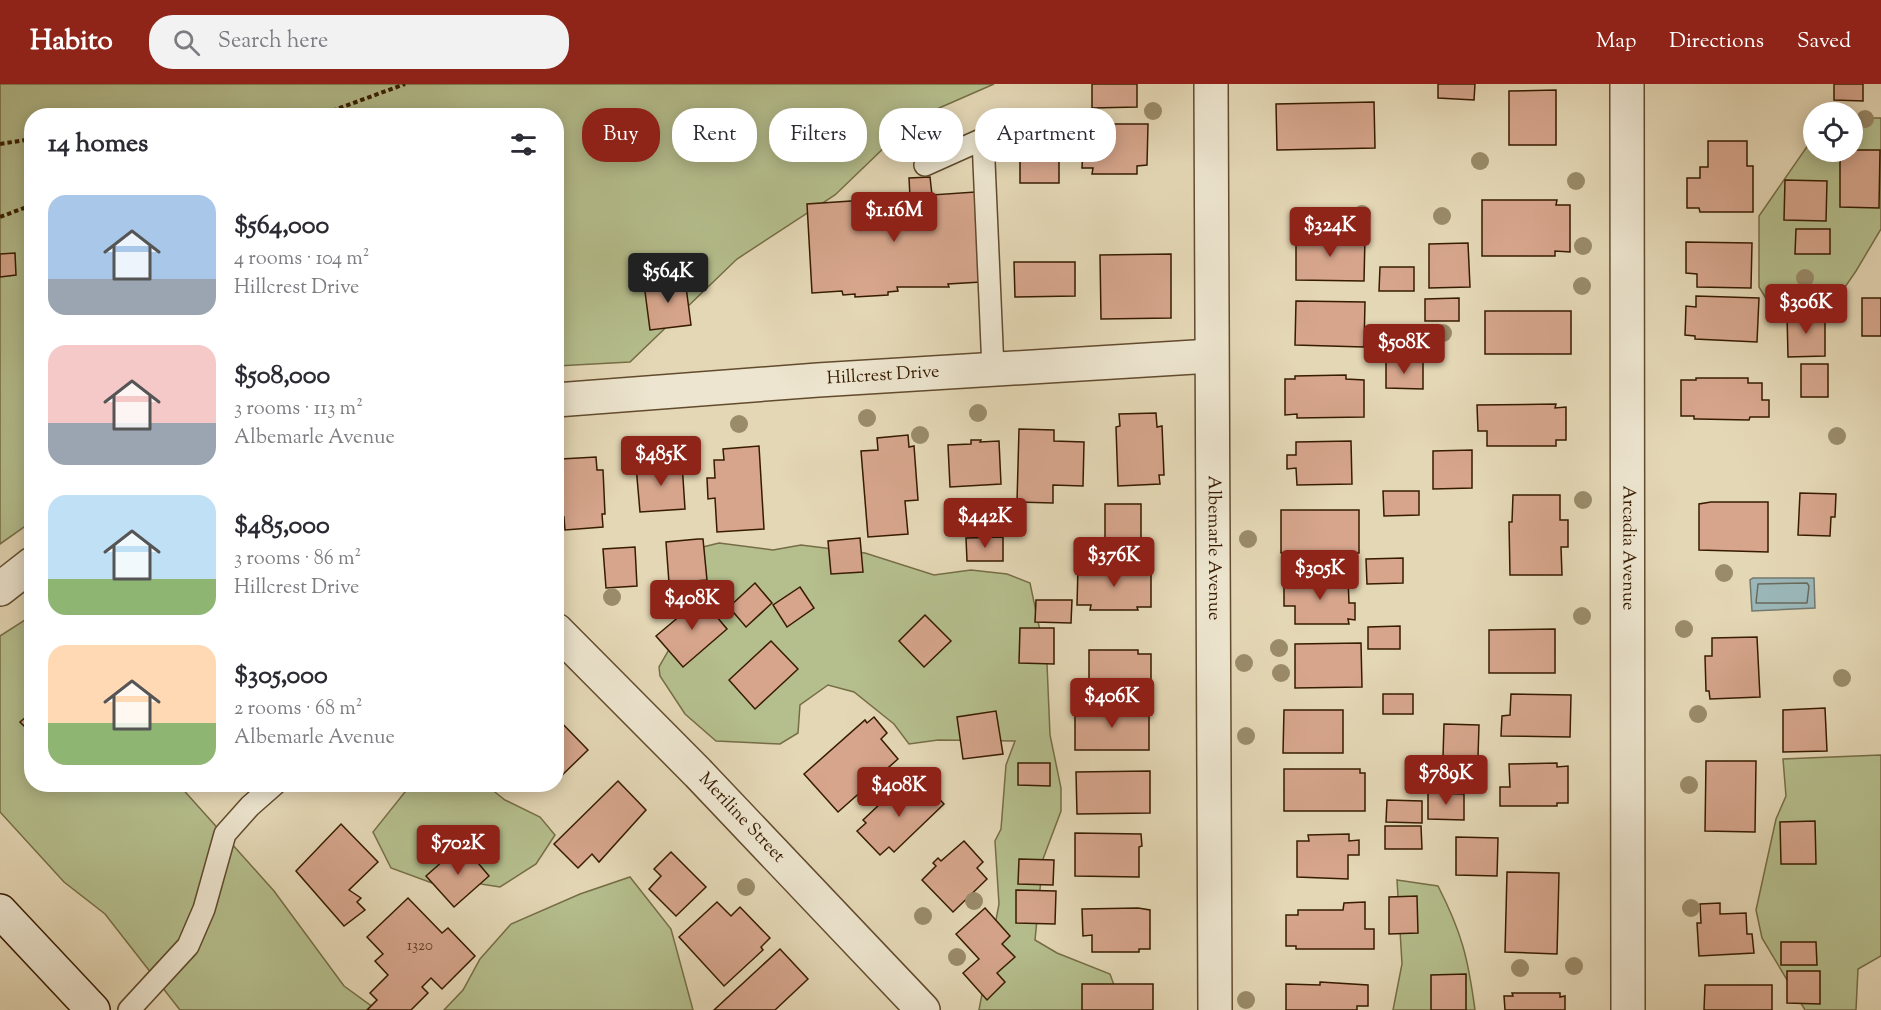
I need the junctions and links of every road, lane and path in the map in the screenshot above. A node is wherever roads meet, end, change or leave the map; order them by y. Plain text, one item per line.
1 (405, 84) edge
2 (1211, 84) edge
3 (1626, 84) edge
4 (340, 108) edge
5 (24, 140) edge
6 (0, 144) edge
7 (925, 165) dead end
8 (24, 208) edge
9 (0, 217) edge
10 (1211, 357) junction
11 (993, 369) junction
12 (564, 399) edge
13 (24, 570) edge
14 (0, 589) edge
15 (564, 638) edge
16 (266, 792) edge
17 (0, 911) edge
18 (93, 1010) edge
19 (129, 1010) edge
20 (923, 1010) edge
21 (1215, 1010) edge
22 (1628, 1010) edge

1 - 4 path
2 - 10 street, Albemarle Avenue
3 - 22 street, Arcadia Avenue
5 - 6 path
7 - 11 lane
8 - 9 path
10 - 11 street, Hillcrest Drive
10 - 21 street, Albemarle Avenue
11 - 12 street, Hillcrest Drive
13 - 14 street
15 - 20 street, Meriline Street
16 - 19 lane
17 - 18 street

